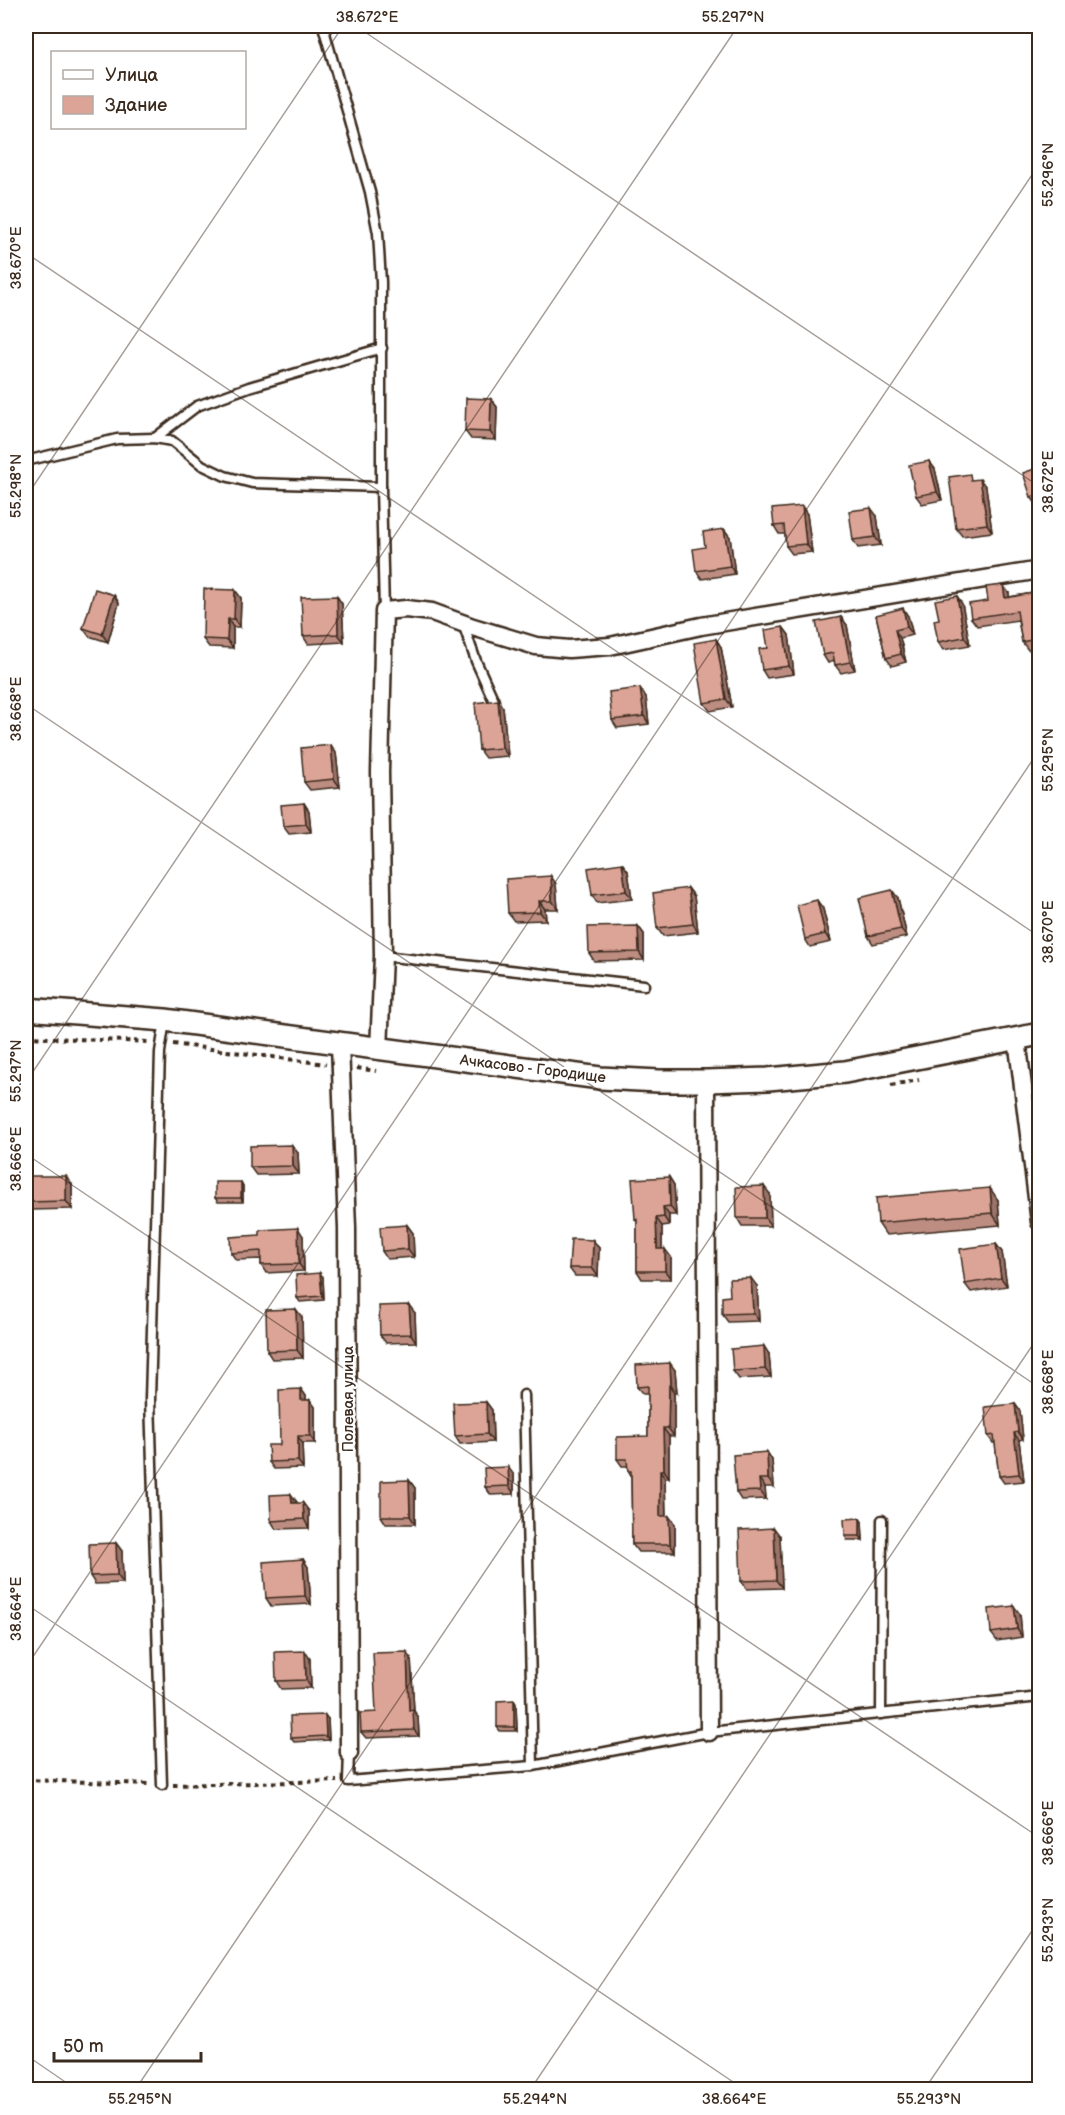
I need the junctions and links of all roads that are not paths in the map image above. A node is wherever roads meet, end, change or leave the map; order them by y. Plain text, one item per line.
1 (323, 26) edge
2 (382, 348) junction
3 (155, 438) junction
4 (26, 461) edge
5 (381, 487) junction
6 (1040, 570) edge
7 (384, 610) junction
8 (463, 623) junction
9 (494, 701) edge
10 (383, 956) junction
11 (644, 985) dead end
12 (26, 1009) edge
13 (165, 1020) junction
14 (1040, 1034) edge
15 (1017, 1039) junction
16 (340, 1045) junction
17 (379, 1050) junction
18 (706, 1081) junction
19 (1040, 1222) edge
20 (524, 1395) dead end
21 (882, 1520) dead end
22 (1040, 1697) edge
23 (881, 1714) junction
24 (709, 1732) junction
25 (349, 1753) joint
26 (533, 1766) junction
27 (162, 1785) road end

1 - 2 lane
2 - 3 lane
2 - 5 lane
3 - 4 lane
3 - 5 lane
5 - 7 lane
6 - 8 street
7 - 8 street
7 - 10 street
8 - 9 lane
10 - 11 lane
10 - 17 street
12 - 13 street, Ачкасово - Городище
13 - 16 street, Ачкасово - Городище
13 - 27 lane
14 - 15 street, Ачкасово - Городище
15 - 18 street, Ачкасово - Городище
15 - 19 street
16 - 17 street, Ачкасово - Городище
16 - 25 street, Полевая улица
17 - 18 street, Ачкасово - Городище
18 - 24 street
20 - 26 lane
21 - 23 lane
22 - 23 lane
23 - 24 lane
24 - 26 lane
25 - 26 lane

